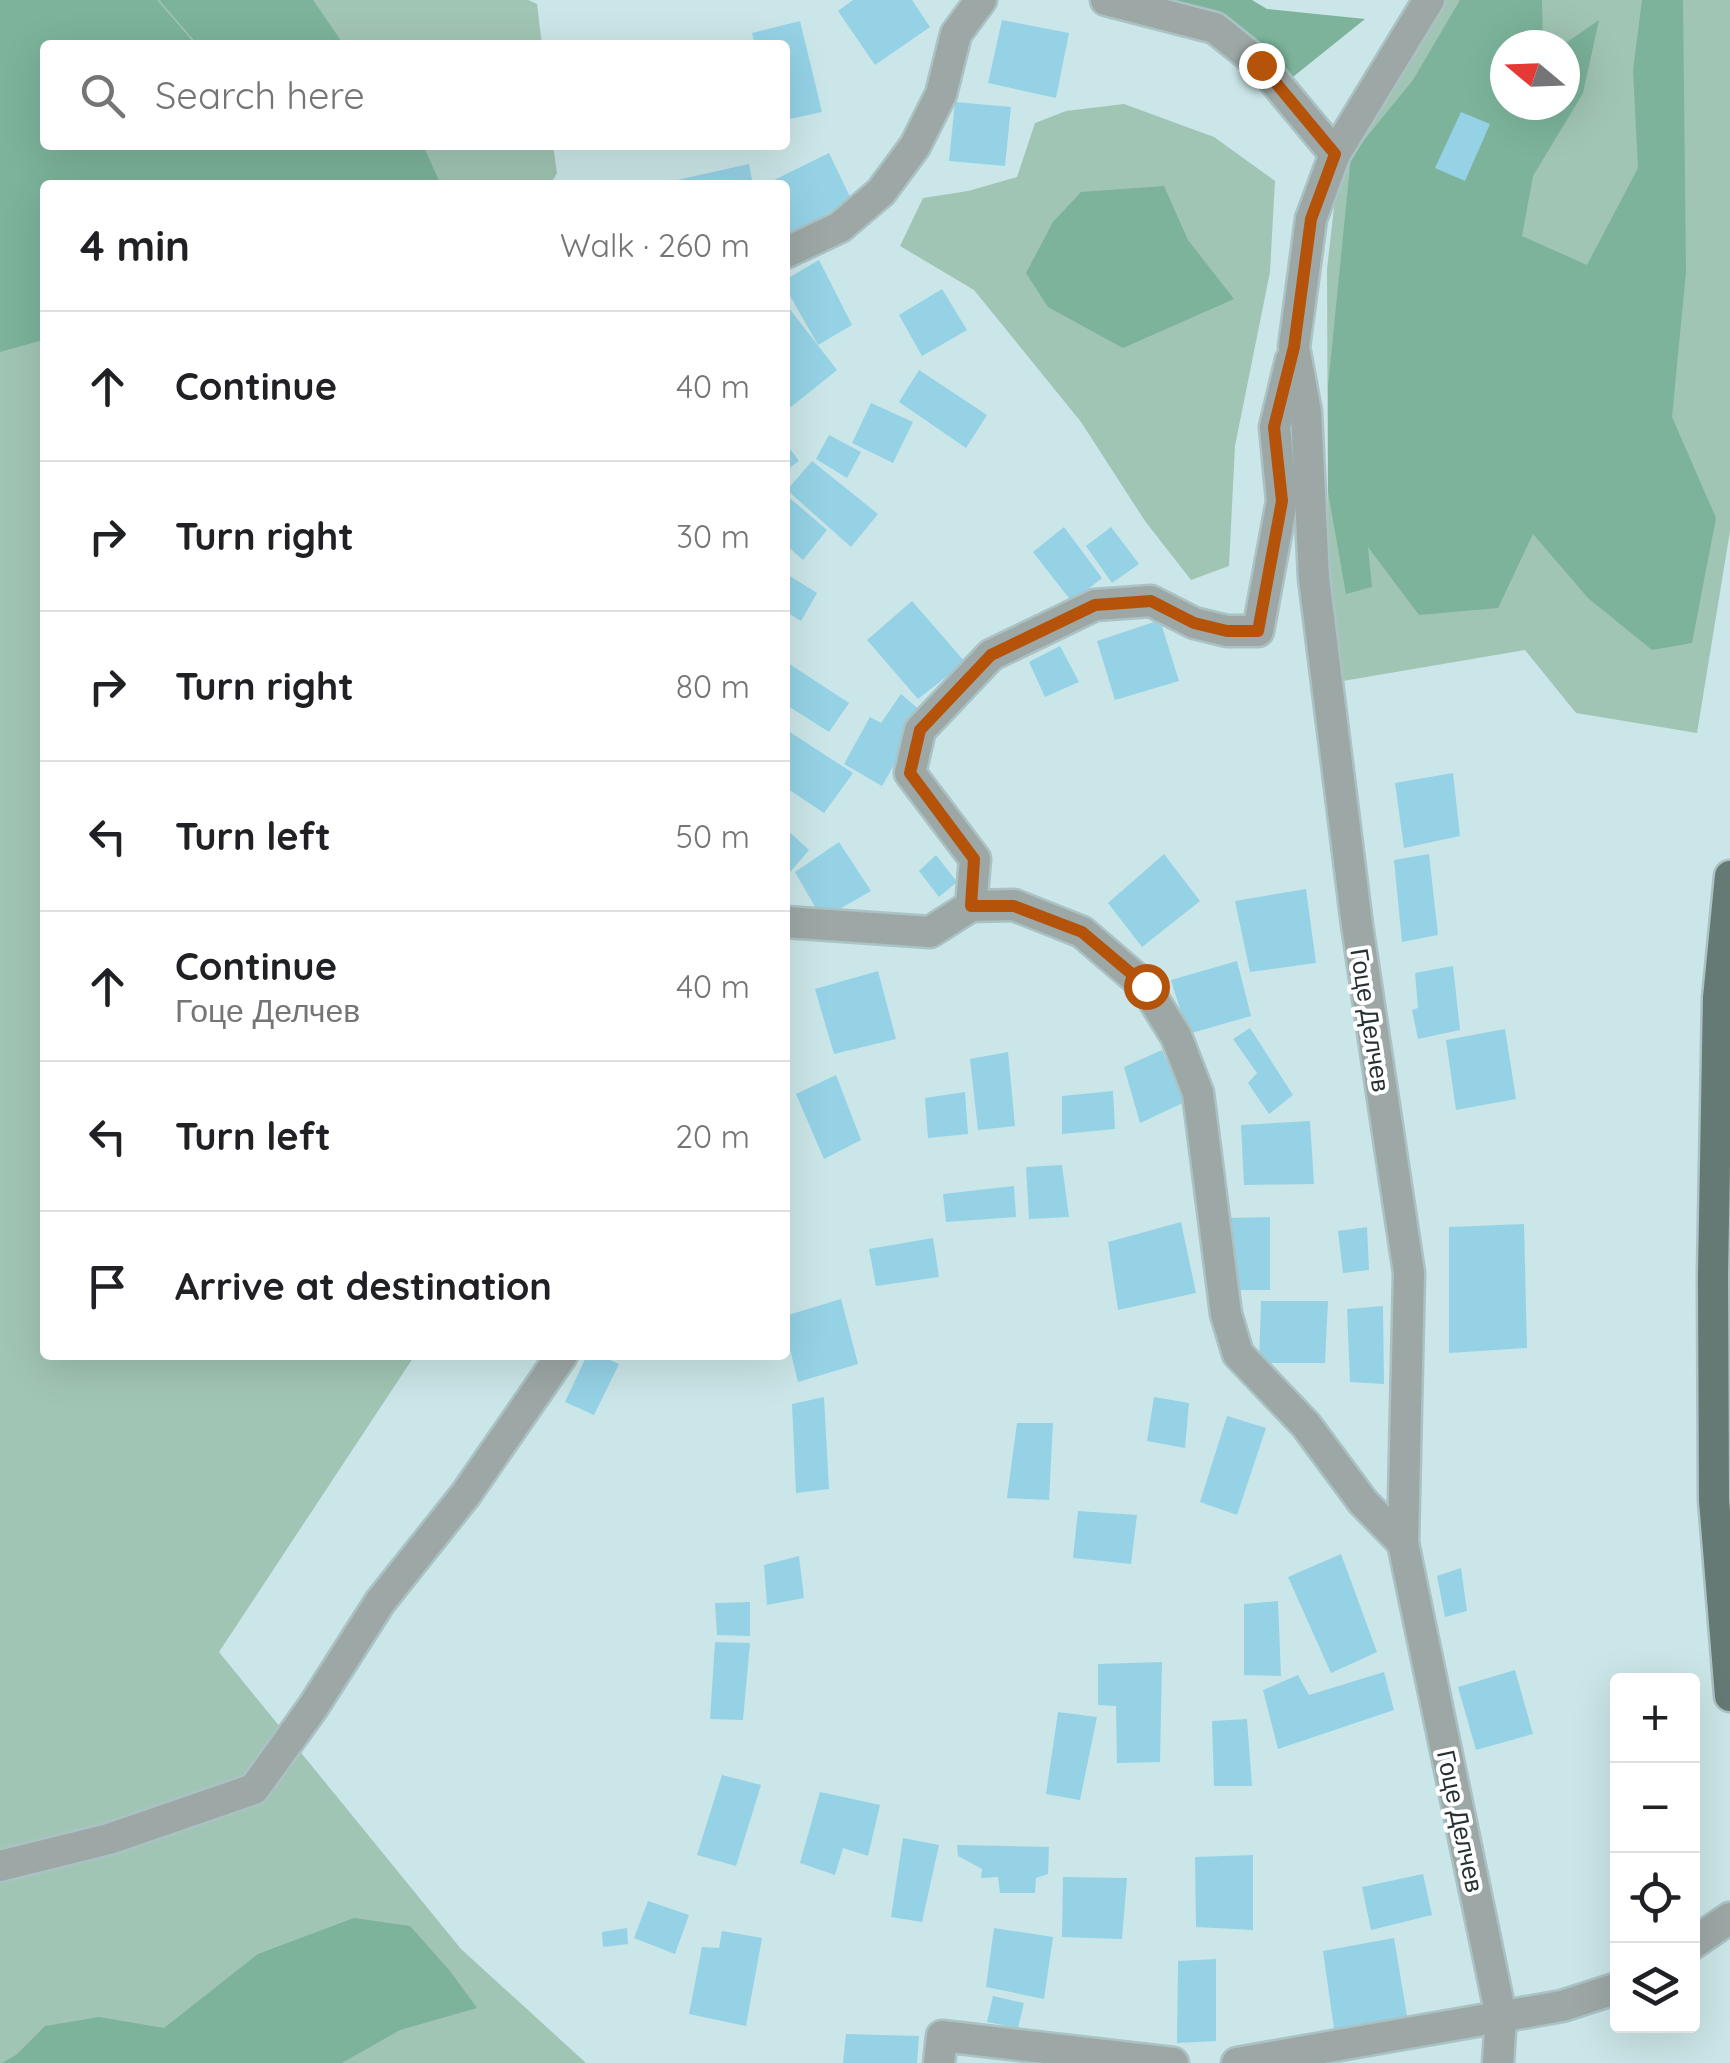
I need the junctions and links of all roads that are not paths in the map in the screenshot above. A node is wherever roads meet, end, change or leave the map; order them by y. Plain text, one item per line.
1 (981, 0) edge
2 (1106, 0) edge
3 (1429, 0) edge
4 (1335, 154) junction
5 (790, 251) edge
6 (1294, 347) junction
7 (1730, 876) edge
8 (971, 906) junction
9 (790, 922) edge
10 (559, 1360) edge
11 (1404, 1543) junction
12 (1730, 1696) edge
13 (0, 1866) edge
14 (1730, 1918) edge
15 (1693, 1943) edge
16 (1610, 1991) edge
17 (1501, 2016) junction
18 (939, 2063) edge
19 (1174, 2063) edge
20 (1237, 2063) edge
21 (1498, 2063) edge

1 - 5 street
2 - 4 street
3 - 4 street, Гоце Делчев
4 - 6 street, Гоце Делчев
6 - 8 street
6 - 11 street, Гоце Делчев
7 - 12 main road
8 - 9 street
8 - 11 street
10 - 13 street
11 - 17 street, Гоце Делчев
14 - 15 street
16 - 17 street
17 - 20 street
17 - 21 street, Гоце Делчев
18 - 19 street

